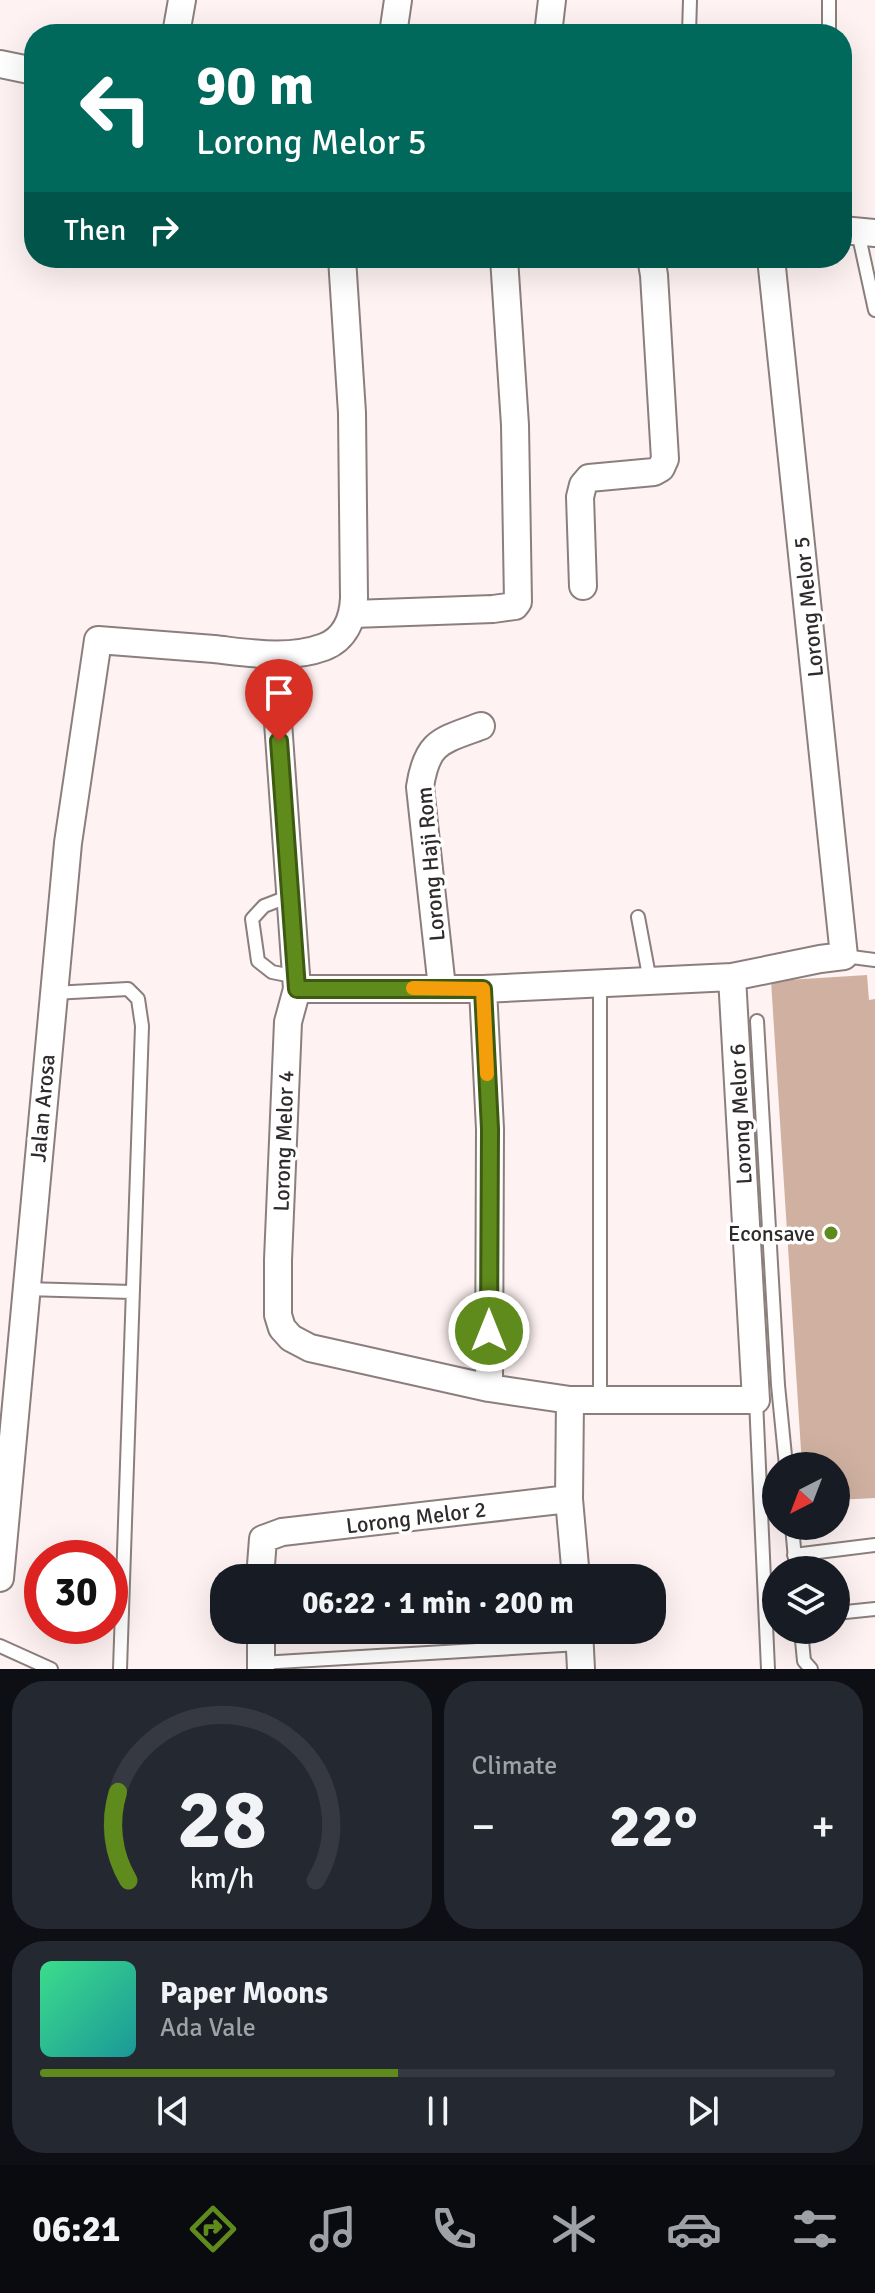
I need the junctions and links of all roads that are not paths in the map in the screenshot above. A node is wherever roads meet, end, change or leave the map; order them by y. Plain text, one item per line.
1 (182, 0) edge
2 (398, 0) edge
3 (552, 0) edge
4 (690, 0) edge
5 (829, 0) edge
6 (178, 24) edge
7 (394, 24) edge
8 (549, 24) edge
9 (689, 24) edge
10 (829, 24) edge
11 (0, 64) edge
12 (24, 69) edge
13 (858, 232) edge
14 (343, 268) edge
15 (505, 268) edge
16 (653, 268) edge
17 (772, 268) edge
18 (875, 310) edge
19 (583, 586) dead end
20 (353, 614) junction
21 (277, 655) junction
22 (481, 726) dead end
23 (290, 896) junction
24 (638, 917) dead end
25 (844, 956) junction
26 (875, 960) edge
27 (732, 977) junction
28 (650, 981) junction
29 (297, 983) junction
30 (600, 984) junction
31 (442, 988) junction
32 (483, 989) junction
33 (53, 993) junction
34 (757, 1021) dead end
35 (25, 1289) junction
36 (132, 1292) junction
37 (489, 1388) junction
38 (763, 1390) junction
39 (600, 1399) junction
40 (570, 1400) junction
41 (782, 1452) edge
42 (569, 1499) junction
43 (793, 1540) edge
44 (875, 1545) edge
45 (794, 1555) joint
46 (261, 1564) edge
47 (575, 1564) edge
48 (0, 1578) edge
49 (875, 1609) edge
50 (850, 1612) edge
51 (261, 1644) edge
52 (802, 1644) edge
53 (0, 1646) edge
54 (580, 1648) edge
55 (261, 1666) edge
56 (51, 1669) edge
57 (120, 1669) edge
58 (768, 1669) edge
59 (811, 1669) edge

1 - 6 street
2 - 7 street
3 - 8 street
4 - 9 lane
5 - 10 lane
11 - 12 street
13 - 18 lane
14 - 20 street
15 - 20 street
16 - 19 street
17 - 25 street, Lorong Melor 5
20 - 21 street
21 - 23 street, Lorong Melor 4
21 - 33 street, Jalan Arosa
22 - 31 street, Lorong Haji Rom
23 - 29 street, Lorong Melor 4
23 - 29 lane
24 - 28 lane
25 - 26 lane
25 - 27 street
27 - 28 street
27 - 38 street, Lorong Melor 6
28 - 30 street
29 - 31 street
29 - 37 street, Lorong Melor 4
30 - 32 street
30 - 39 lane
31 - 32 street
32 - 37 street
33 - 35 street, Jalan Arosa
33 - 36 lane
34 - 38 lane
35 - 36 lane
35 - 48 street, Jalan Arosa
36 - 57 lane
37 - 40 street, Lorong Melor 4
38 - 39 street
38 - 41 lane
38 - 58 lane
39 - 40 street
40 - 42 street
42 - 46 street, Lorong Melor 2
42 - 47 street
43 - 45 lane
44 - 45 lane
49 - 50 lane
51 - 55 street
52 - 59 lane
53 - 56 lane
54 - 55 lane

